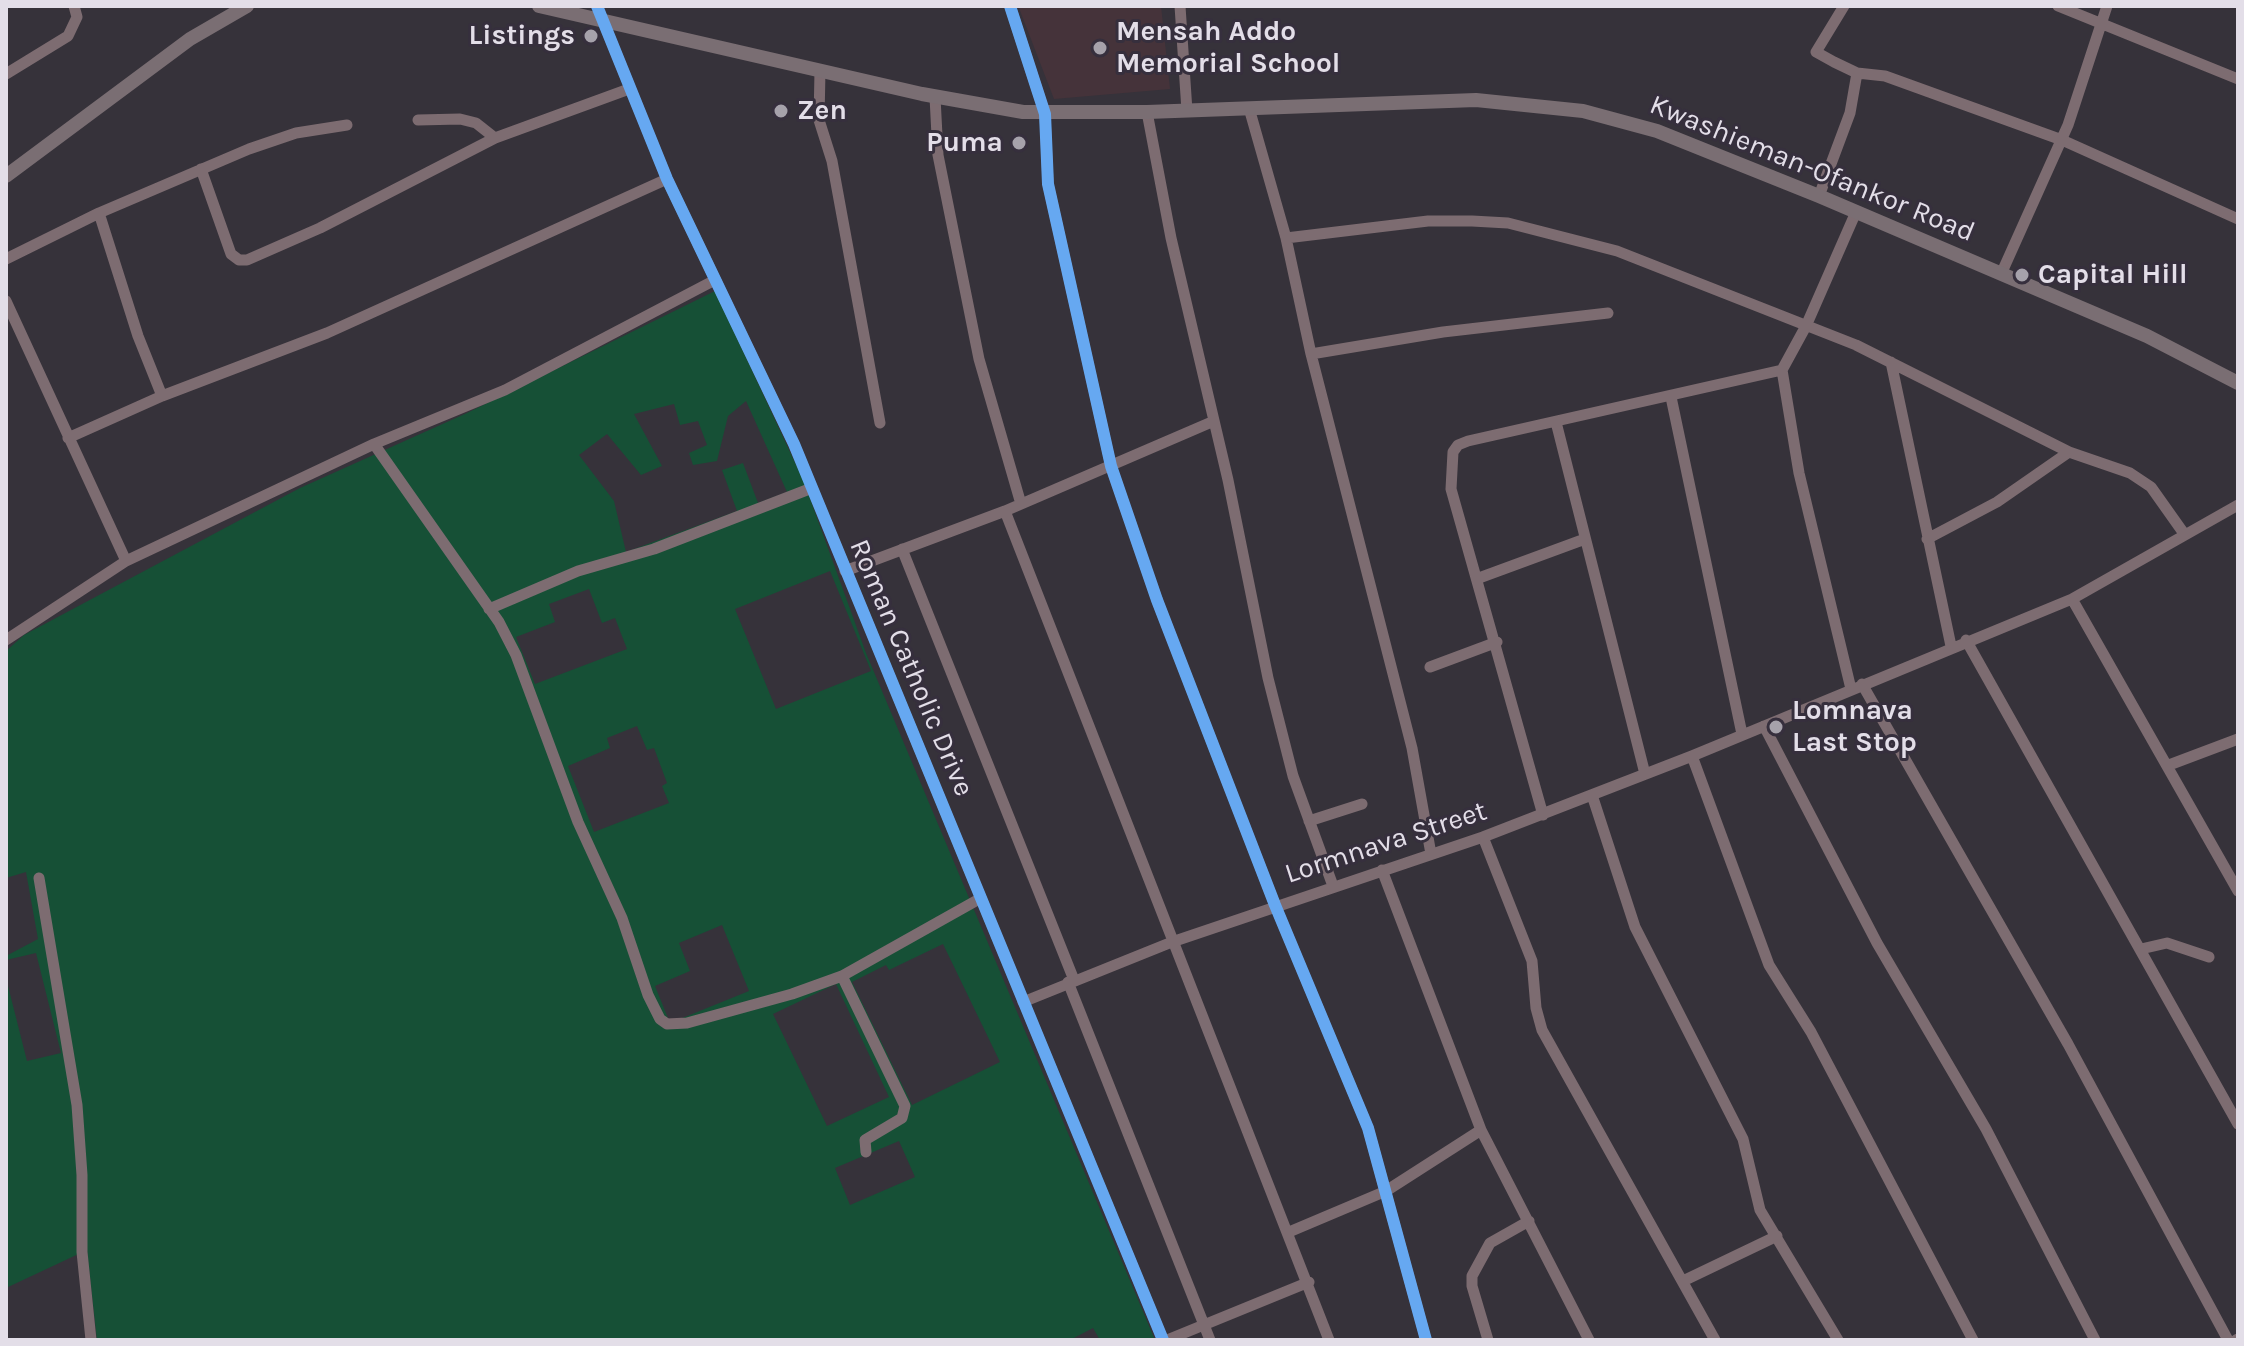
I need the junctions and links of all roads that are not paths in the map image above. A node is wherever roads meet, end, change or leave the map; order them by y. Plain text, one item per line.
1 (74, 6) edge
2 (247, 6) edge
3 (539, 6) edge
4 (597, 6) edge
5 (1010, 6) edge
6 (1180, 6) edge
7 (1844, 6) edge
8 (2058, 6) edge
9 (2107, 6) edge
10 (603, 21) junction
11 (2104, 24) junction
12 (820, 71) junction
13 (1857, 73) junction
14 (6, 74) edge
15 (2238, 79) edge
16 (629, 89) junction
17 (935, 97) junction
18 (1249, 108) junction
19 (1187, 111) junction
20 (1147, 112) junction
21 (1045, 114) junction
22 (418, 120) dead end
23 (347, 125) dead end
24 (495, 138) junction
25 (2062, 140) junction
26 (201, 169) junction
27 (6, 176) edge
28 (667, 179) junction
29 (1819, 196) junction
30 (1856, 212) junction
31 (99, 213) junction
32 (2238, 219) edge
33 (1286, 238) junction
34 (6, 259) edge
35 (2002, 272) junction
36 (713, 281) junction
37 (6, 301) edge
38 (1608, 313) dead end
39 (1806, 326) junction
40 (1311, 354) junction
41 (1891, 362) junction
42 (1782, 370) junction
43 (2238, 383) edge
44 (162, 396) junction
45 (1671, 397) junction
46 (1214, 421) junction
47 (1556, 422) junction
48 (880, 423) dead end
49 (68, 438) junction
50 (374, 444) junction
51 (2069, 452) junction
52 (1111, 466) junction
53 (812, 488) junction
54 (1021, 504) junction
55 (2238, 505) edge
56 (1005, 511) junction
57 (2185, 535) junction
58 (1585, 539) junction
59 (1927, 539) junction
60 (902, 549) junction
61 (126, 561) junction
62 (845, 571) junction
63 (1479, 578) junction
64 (2072, 599) junction
65 (489, 609) junction
66 (6, 640) edge
67 (1966, 640) junction
68 (1497, 642) junction
69 (1951, 646) junction
70 (1430, 667) dead end
71 (1857, 687) junction
72 (1764, 726) junction
73 (1742, 734) junction
74 (2238, 739) edge
75 (1692, 756) junction
76 (2169, 765) junction
77 (1645, 774) junction
78 (1592, 795) junction
79 (1362, 804) dead end
80 (1543, 815) junction
81 (1309, 821) junction
82 (1483, 837) junction
83 (1431, 854) junction
84 (1382, 870) junction
85 (39, 878) dead end
86 (1333, 886) junction
87 (2238, 891) edge
88 (981, 898) junction
89 (1275, 905) junction
90 (1172, 942) junction
91 (2141, 949) junction
92 (2209, 957) dead end
93 (842, 976) junction
94 (1071, 981) junction
95 (1023, 1002) junction
96 (2238, 1124) edge
97 (1481, 1130) junction
98 (866, 1152) dead end
99 (1386, 1191) junction
100 (1529, 1221) junction
101 (1289, 1232) junction
102 (1777, 1236) junction
103 (1683, 1281) junction
104 (1309, 1282) junction
105 (1204, 1325) junction
106 (91, 1340) edge
107 (1165, 1340) edge
108 (1210, 1340) edge
109 (1329, 1340) edge
110 (1426, 1340) edge
111 (1488, 1340) edge
112 (1589, 1340) edge
113 (1715, 1340) edge
114 (1838, 1340) edge
115 (1973, 1340) edge
116 (2095, 1340) edge
117 (2228, 1340) edge

1 - 14 street
2 - 27 main road
3 - 10 main road, Kwashieman-Ofankor Road
4 - 10 street, Roman Catholic Drive
5 - 21 street
6 - 19 street
7 - 13 street
8 - 11 street
9 - 11 street
10 - 12 main road, Kwashieman-Ofankor Road
10 - 16 street, Roman Catholic Drive
11 - 15 street
11 - 25 street
12 - 17 main road, Kwashieman-Ofankor Road
12 - 48 street
13 - 25 street
13 - 29 street
16 - 24 street
16 - 28 street, Roman Catholic Drive
17 - 21 main road, Kwashieman-Ofankor Road
17 - 54 street
18 - 19 main road, Kwashieman-Ofankor Road
18 - 29 main road, Kwashieman-Ofankor Road
18 - 33 street
19 - 20 main road, Kwashieman-Ofankor Road
20 - 21 main road, Kwashieman-Ofankor Road
20 - 46 street
21 - 52 street
22 - 24 street
23 - 26 street
24 - 26 street
25 - 32 street
25 - 35 street
26 - 31 street
28 - 36 street, Roman Catholic Drive
28 - 44 street
29 - 30 main road, Kwashieman-Ofankor Road
30 - 35 main road, Kwashieman-Ofankor Road
30 - 39 street
31 - 34 street
31 - 44 street
33 - 39 street
33 - 40 street
35 - 43 main road, Kwashieman-Ofankor Road
36 - 50 street
36 - 53 street, Roman Catholic Drive
37 - 49 street
38 - 40 street
39 - 41 street
39 - 42 street
40 - 83 street
41 - 51 street
41 - 59 street
42 - 45 street
42 - 71 street
44 - 49 street
45 - 47 street
45 - 73 street
46 - 52 street
46 - 81 street
47 - 58 street
47 - 63 street
49 - 61 street
50 - 61 street
50 - 65 street
51 - 57 street
51 - 59 street
52 - 54 street
52 - 89 street
53 - 62 street, Roman Catholic Drive
53 - 65 street
54 - 56 street
55 - 57 street, Lormnava Street
56 - 60 street
56 - 90 street
57 - 64 street, Lormnava Street
58 - 63 street
58 - 77 street
59 - 69 street
60 - 62 street
60 - 94 street
61 - 66 street
62 - 88 street, Roman Catholic Drive
63 - 68 street
64 - 67 street, Lormnava Street
64 - 76 street
65 - 93 street
67 - 69 street, Lormnava Street
67 - 91 street
68 - 70 street
68 - 80 street
69 - 71 street, Lormnava Street
71 - 72 street, Lormnava Street
71 - 117 street
72 - 73 street, Lormnava Street
72 - 116 street
73 - 75 street, Lormnava Street
74 - 76 street
75 - 77 street, Lormnava Street
75 - 115 street
76 - 87 street
77 - 78 street, Lormnava Street
78 - 80 street, Lormnava Street
78 - 102 street
79 - 81 street
80 - 82 street, Lormnava Street
81 - 86 street
82 - 83 street, Lormnava Street
82 - 103 street
83 - 84 street, Lormnava Street
84 - 86 street, Lormnava Street
84 - 97 street
85 - 106 street
86 - 89 street, Lormnava Street
88 - 93 street
88 - 95 street, Roman Catholic Drive
89 - 90 street, Lormnava Street
89 - 99 street
90 - 94 street, Lormnava Street
90 - 101 street
91 - 92 street
91 - 96 street
93 - 98 street
94 - 95 street, Lormnava Street
94 - 105 street
95 - 107 street, Roman Catholic Drive
97 - 99 street
97 - 100 street
99 - 101 street
99 - 110 street
100 - 111 street
100 - 112 street
101 - 104 street
102 - 103 street
102 - 114 street
103 - 113 street
104 - 105 street
104 - 109 street
105 - 107 street
105 - 108 street

